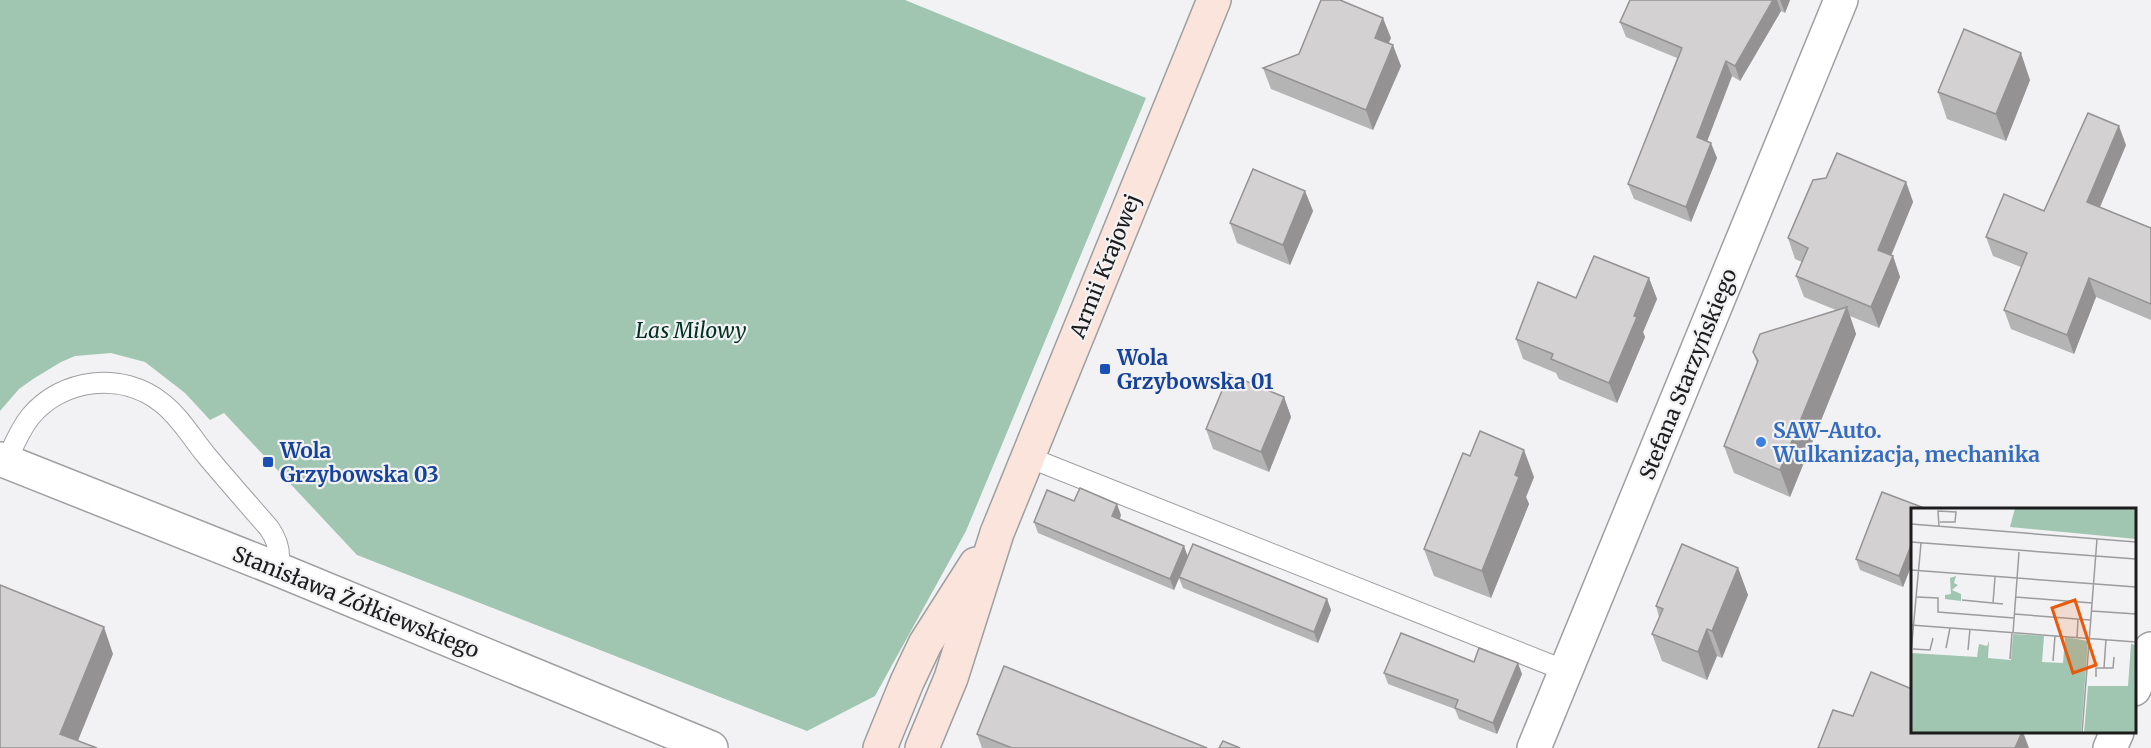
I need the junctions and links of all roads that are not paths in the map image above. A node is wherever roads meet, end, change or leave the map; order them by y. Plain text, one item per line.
1 (1214, 0) edge
2 (1841, 0) edge
3 (1028, 457) junction
4 (3, 461) edge
5 (997, 533) junction
6 (277, 569) junction
7 (2151, 650) edge
8 (1566, 670) junction
9 (2136, 684) edge
10 (2117, 733) edge
11 (711, 748) edge
12 (880, 748) edge
13 (922, 748) edge
14 (1534, 748) edge
15 (2110, 748) edge

1 - 3 street, Armii Krajowej
2 - 8 street, Stefana Starzyńskiego
3 - 5 street, Armii Krajowej
3 - 8 lane
4 - 6 street, Stanisława Żółkiewskiego
4 - 6 lane
5 - 12 street, Armii Krajowej
5 - 13 street, Armii Krajowej
6 - 11 street, Stanisława Żółkiewskiego
7 - 9 street
8 - 14 street, Stefana Starzyńskiego
10 - 15 street

